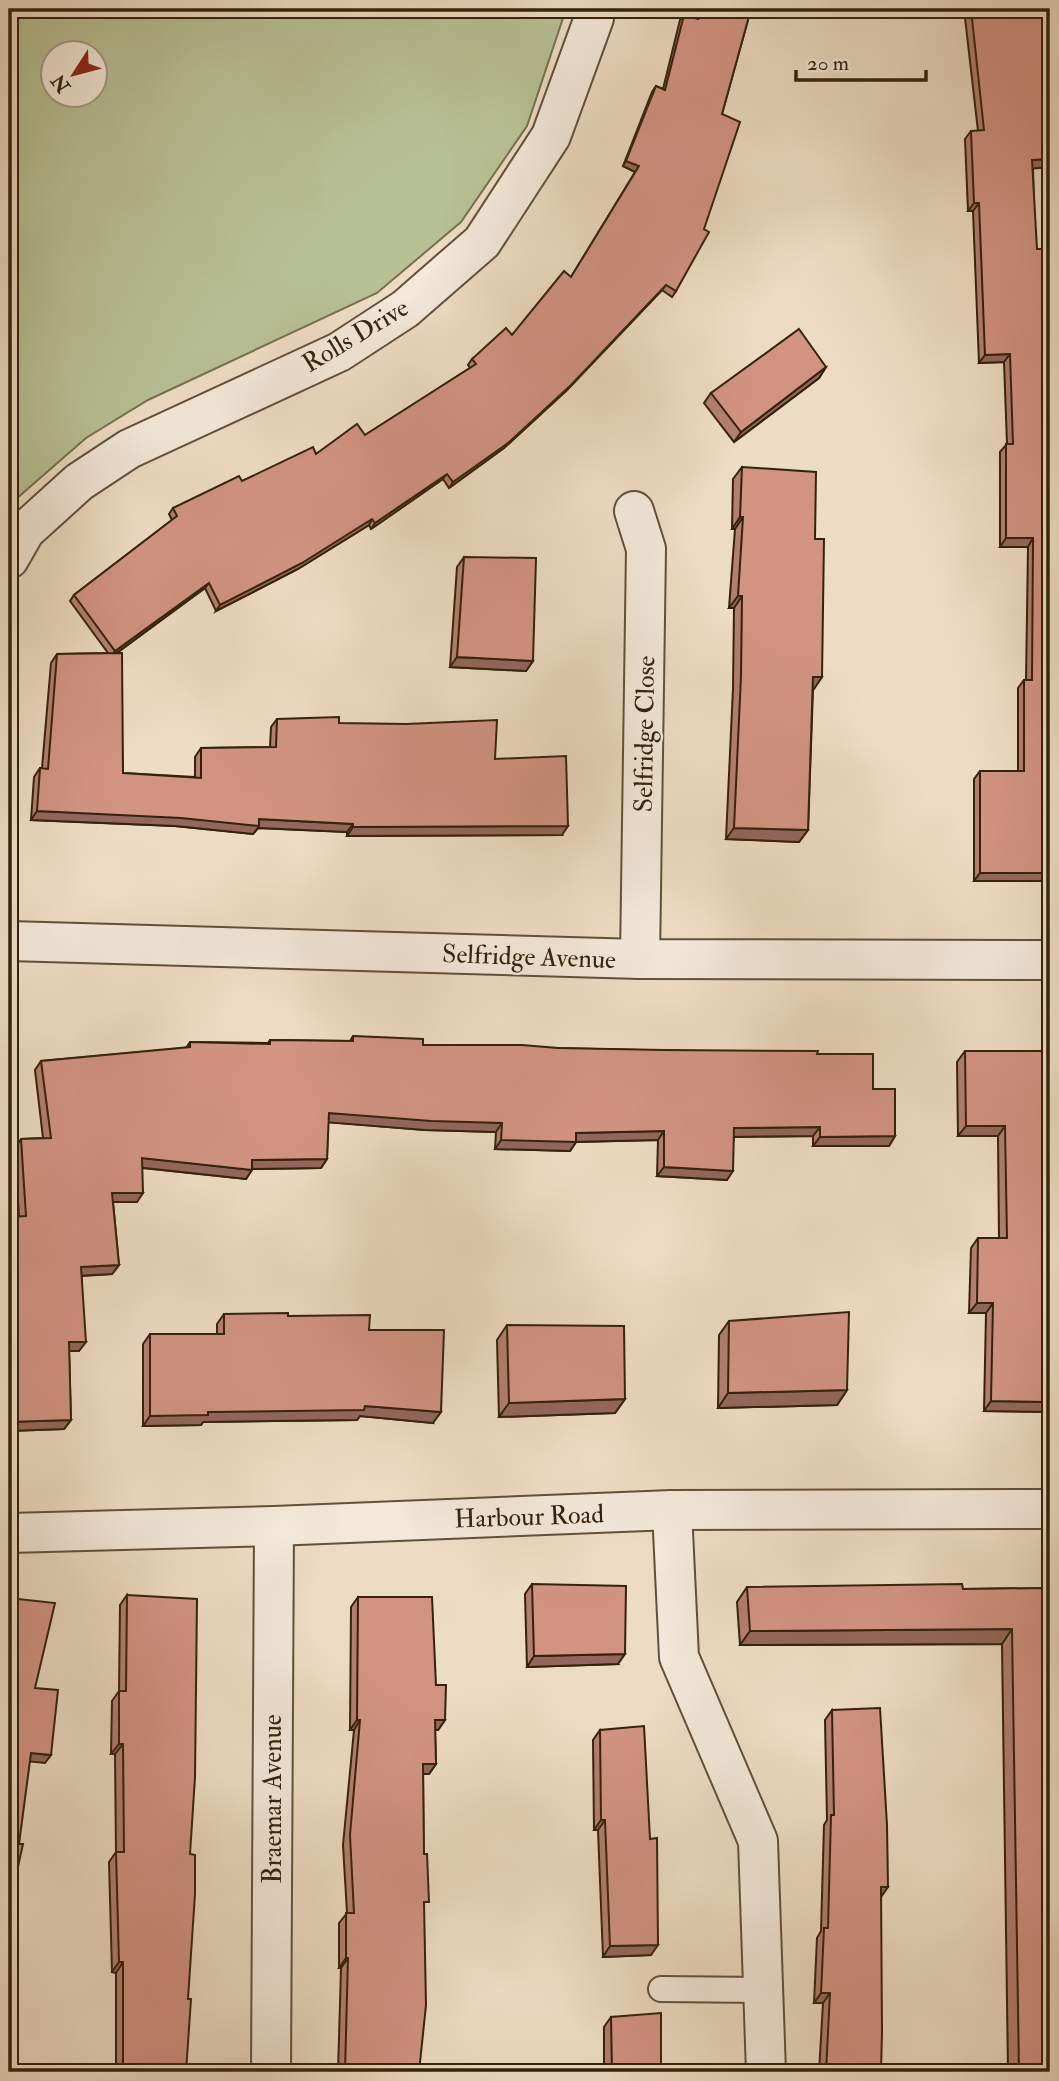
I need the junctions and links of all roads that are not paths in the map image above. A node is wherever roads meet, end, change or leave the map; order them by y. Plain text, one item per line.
1 (594, 9) edge
2 (634, 510) dead end
3 (14, 536) edge
4 (9, 941) edge
5 (640, 960) junction
6 (1050, 960) edge
7 (1050, 1509) edge
8 (672, 1510) junction
9 (274, 1526) junction
10 (9, 1532) edge
11 (661, 1989) dead end
12 (763, 1990) junction
13 (271, 2072) edge
14 (766, 2072) edge

1 - 3 street, Rolls Drive
2 - 5 street, Selfridge Close
4 - 5 street, Selfridge Avenue
5 - 6 street, Selfridge Avenue
7 - 8 street, Harbour Road
8 - 9 street, Harbour Road
8 - 12 street
9 - 10 street, Harbour Road
9 - 13 street, Braemar Avenue
11 - 12 lane
12 - 14 street

